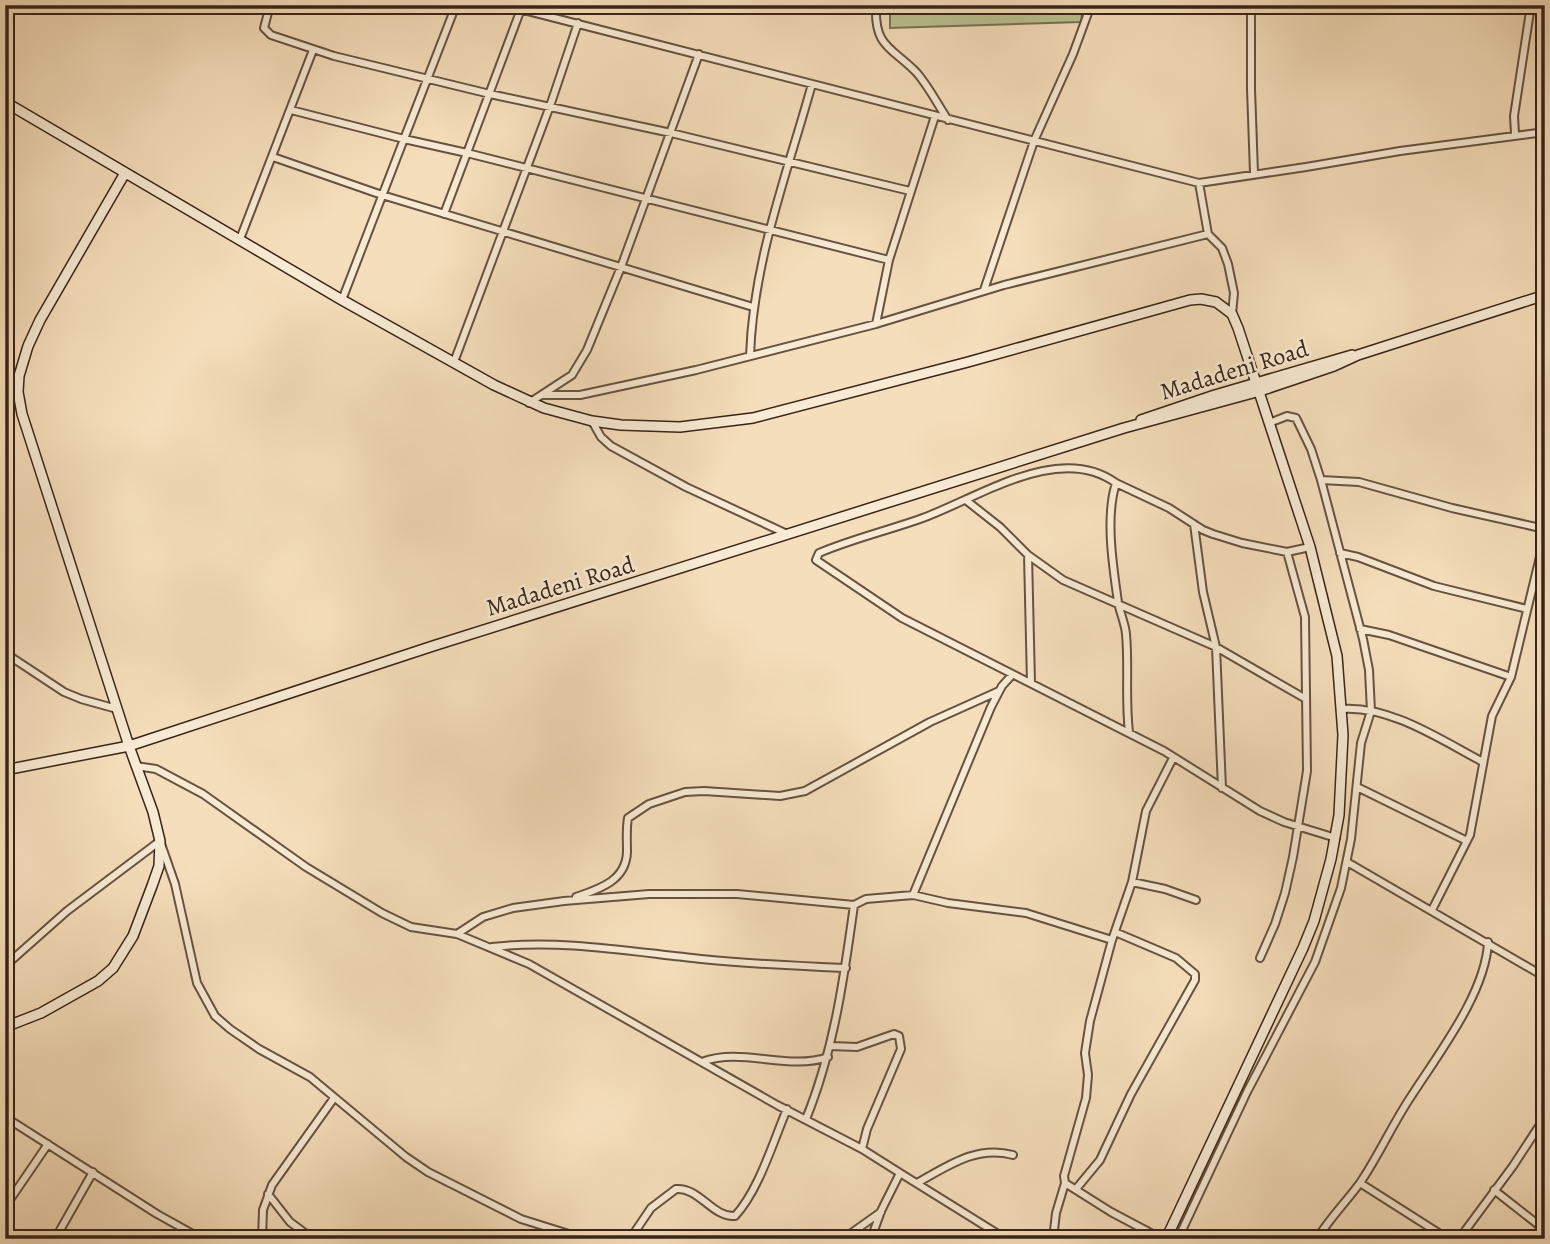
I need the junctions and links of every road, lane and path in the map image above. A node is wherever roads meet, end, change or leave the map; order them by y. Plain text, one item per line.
1 (270, 5) edge
2 (456, 5) edge
3 (504, 5) edge
4 (876, 5) edge
5 (1091, 5) edge
6 (1139, 5) edge
7 (1156, 5) edge
8 (1251, 5) edge
9 (1531, 5) edge
10 (522, 9) junction
11 (578, 23) junction
12 (313, 50) junction
13 (699, 54) junction
14 (428, 78) junction
15 (812, 84) junction
16 (490, 94) junction
17 (5, 102) edge
18 (550, 106) junction
19 (291, 110) junction
20 (934, 116) junction
21 (948, 120) junction
22 (1545, 132) edge
23 (671, 133) junction
24 (1515, 134) junction
25 (404, 139) junction
26 (1034, 141) junction
27 (467, 153) junction
28 (273, 157) junction
29 (790, 163) junction
30 (527, 167) junction
31 (125, 173) junction
32 (1254, 173) junction
33 (1199, 183) junction
34 (910, 191) junction
35 (382, 195) junction
36 (647, 199) junction
37 (444, 214) junction
38 (770, 230) junction
39 (504, 231) junction
40 (1208, 234) junction
41 (240, 239) junction
42 (890, 260) junction
43 (621, 267) junction
44 (984, 290) junction
45 (1545, 295) edge
46 (342, 300) junction
47 (753, 307) junction
48 (1232, 314) junction
49 (876, 324) junction
50 (750, 356) junction
51 (454, 362) junction
52 (19, 376) junction
53 (5, 382) edge
54 (1259, 387) junction
55 (543, 395) junction
56 (529, 403) junction
57 (592, 421) junction
58 (1269, 423) junction
59 (1321, 480) junction
60 (1116, 483) junction
61 (967, 501) junction
62 (1194, 524) junction
63 (1545, 528) edge
64 (788, 534) junction
65 (1545, 536) edge
66 (1310, 547) junction
67 (1287, 552) junction
68 (1340, 552) junction
69 (1028, 555) junction
70 (1118, 603) junction
71 (1527, 610) junction
72 (1360, 629) junction
73 (1216, 647) junction
74 (5, 653) edge
75 (1012, 675) junction
76 (1511, 677) junction
77 (1031, 683) junction
78 (999, 691) junction
79 (1306, 699) junction
80 (117, 709) junction
81 (1341, 709) junction
82 (1371, 711) junction
83 (1129, 732) junction
84 (129, 746) junction
85 (1173, 758) junction
86 (1483, 762) junction
87 (136, 766) junction
88 (5, 770) edge
89 (1357, 787) junction
90 (1222, 788) junction
91 (1298, 827) junction
92 (1336, 838) junction
93 (160, 841) junction
94 (1467, 841) junction
95 (1347, 862) junction
96 (1132, 882) junction
97 (913, 895) junction
98 (1196, 900) dead end
99 (564, 901) junction
100 (854, 905) junction
101 (1432, 910) junction
102 (1115, 932) junction
103 (457, 934) junction
104 (1112, 940) junction
105 (1488, 942) junction
106 (490, 947) junction
107 (1260, 958) dead end
108 (5, 966) edge
109 (846, 968) junction
110 (1545, 977) edge
111 (5, 1027) edge
112 (831, 1046) junction
113 (828, 1057) junction
114 (702, 1062) junction
115 (334, 1098) junction
116 (786, 1110) junction
117 (5, 1117) edge
118 (1545, 1117) edge
119 (806, 1119) junction
120 (48, 1144) junction
121 (862, 1149) junction
122 (1013, 1155) dead end
123 (93, 1172) junction
124 (900, 1173) junction
125 (1360, 1182) junction
126 (917, 1183) junction
127 (1065, 1184) junction
128 (1076, 1189) junction
129 (1494, 1190) junction
130 (268, 1194) junction
131 (5, 1207) edge
132 (881, 1212) junction
133 (1545, 1230) edge
134 (55, 1239) edge
135 (202, 1239) edge
136 (261, 1239) edge
137 (313, 1239) edge
138 (585, 1239) edge
139 (630, 1239) edge
140 (843, 1239) edge
141 (872, 1239) edge
142 (1006, 1239) edge
143 (1053, 1239) edge
144 (1164, 1239) edge
145 (1178, 1239) edge
146 (1317, 1239) edge
147 (1448, 1239) edge
148 (1459, 1239) edge

1 - 12 street
2 - 14 street
3 - 10 street
4 - 21 street
5 - 26 street
6 - 7 street
8 - 32 street
9 - 24 street
10 - 11 street
10 - 16 street
11 - 13 street
11 - 18 street
12 - 14 street
12 - 19 street
13 - 15 street
13 - 23 street
14 - 16 street
14 - 25 street
15 - 20 street
15 - 29 street
16 - 18 street
16 - 27 street
17 - 31 street
18 - 23 street
18 - 30 street
19 - 25 street
19 - 28 street
20 - 21 street
20 - 34 street
21 - 26 street
22 - 24 street
23 - 29 street
23 - 36 street
24 - 32 street
25 - 27 street
25 - 35 street
26 - 33 street
26 - 44 street
27 - 30 street
27 - 37 street
28 - 35 street
28 - 41 street
29 - 34 street
29 - 38 street
30 - 36 street
30 - 39 street
31 - 41 street
31 - 52 street
32 - 33 street
33 - 40 street
34 - 42 street
35 - 37 street
35 - 46 street
36 - 38 street
36 - 43 street
37 - 39 street
38 - 42 street
38 - 47 street
39 - 43 street
39 - 51 street
40 - 44 street
40 - 48 street
41 - 46 street
42 - 49 street
43 - 47 street
43 - 55 street
44 - 49 street
45 - 54 street, Madadeni Road
46 - 51 street
47 - 50 street
48 - 54 street
48 - 57 street
49 - 50 street
50 - 55 street
51 - 56 street
52 - 53 street
52 - 80 street
54 - 58 street
54 - 64 street, Madadeni Road
55 - 56 street
56 - 57 street
57 - 64 street
58 - 59 street
58 - 66 street
59 - 63 street
59 - 68 street
60 - 61 street
60 - 62 street
60 - 70 street
61 - 69 street
61 - 75 street
62 - 67 street
62 - 73 street
64 - 84 street, Madadeni Road
65 - 71 street
66 - 67 street
66 - 81 street
67 - 79 street
68 - 71 street
68 - 72 street
69 - 70 street
69 - 77 street
70 - 73 street
70 - 83 street
71 - 76 street
72 - 76 street
72 - 82 street
73 - 79 street
73 - 90 street
74 - 80 street
75 - 77 street
75 - 78 street
76 - 86 street
77 - 83 street
78 - 97 street
78 - 99 street
79 - 91 street
80 - 84 street
81 - 82 street
81 - 92 street
82 - 86 street
82 - 89 street
83 - 85 street
84 - 87 street
84 - 88 street, Madadeni Road
85 - 90 street
85 - 96 street
86 - 94 street
87 - 93 street
87 - 103 street
89 - 94 street
89 - 95 street
90 - 91 street
91 - 92 street
91 - 107 street
92 - 144 street
93 - 108 street
93 - 111 street
93 - 115 street
94 - 101 street
95 - 101 street
95 - 145 street
96 - 98 street
96 - 102 street
97 - 100 street
97 - 104 street
99 - 100 street
99 - 103 street
100 - 109 street
101 - 105 street
102 - 104 street
102 - 128 street
103 - 106 street
104 - 127 street
105 - 110 street
105 - 125 street
106 - 109 street
106 - 114 street
109 - 112 street
112 - 113 street
112 - 121 street
113 - 114 street
113 - 119 street
114 - 116 street
115 - 130 street
115 - 138 street
116 - 119 street
116 - 139 street
117 - 120 street
118 - 129 street
119 - 121 street
120 - 123 street
120 - 131 street
121 - 124 street
122 - 126 street
123 - 134 street
123 - 135 street
124 - 126 street
124 - 132 street
125 - 146 street
125 - 147 street
126 - 142 street
127 - 128 street
127 - 143 street
128 - 144 street
129 - 133 street
129 - 148 street
130 - 136 street
130 - 137 street
132 - 140 street
132 - 141 street

